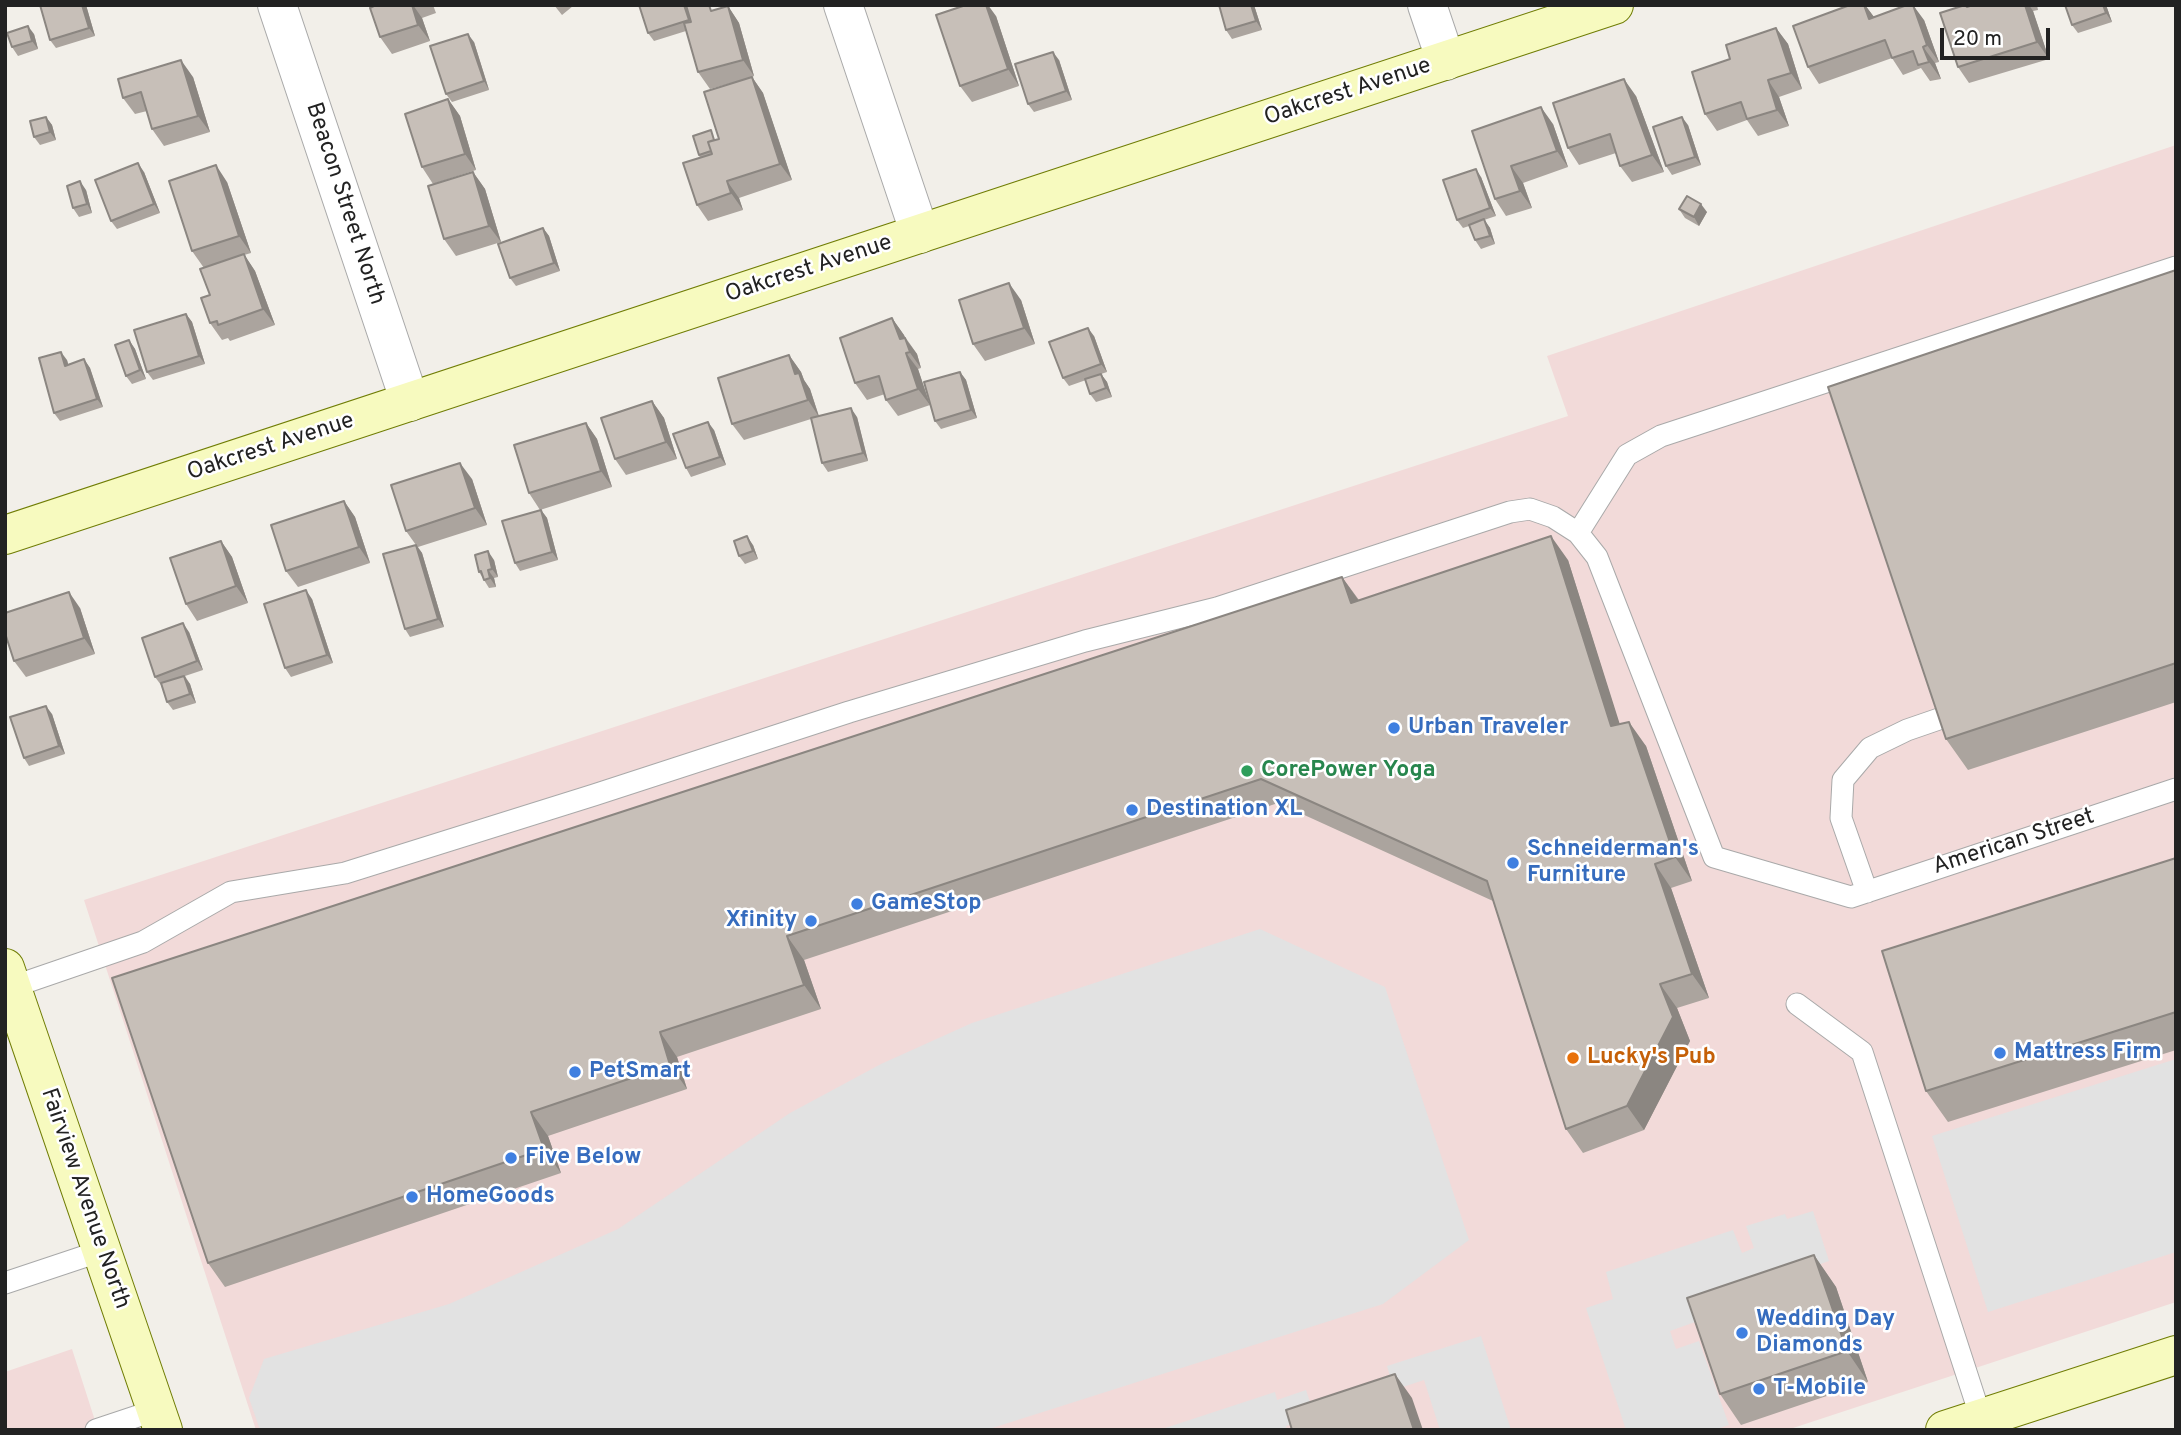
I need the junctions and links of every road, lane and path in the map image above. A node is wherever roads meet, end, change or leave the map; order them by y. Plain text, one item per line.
1 (277, 5) edge
2 (844, 5) edge
3 (1427, 5) edge
4 (1614, 5) edge
5 (1446, 61) junction
6 (920, 234) junction
7 (2176, 267) edge
8 (410, 402) junction
9 (1578, 534) junction
10 (5, 535) edge
11 (1979, 705) edge
12 (2176, 789) edge
13 (1859, 894) junction
14 (9, 977) edge
15 (1797, 1004) dead end
16 (101, 1251) junction
17 (5, 1283) edge
18 (2176, 1355) edge
19 (1981, 1418) junction
20 (160, 1420) edge
21 (96, 1430) edge
22 (1945, 1430) edge

1 - 8 street, Beacon Street North
2 - 6 street
3 - 5 street
4 - 5 street, Oakcrest Avenue
5 - 6 street, Oakcrest Avenue
6 - 8 street, Oakcrest Avenue
7 - 9 lane
8 - 10 street, Oakcrest Avenue
9 - 13 lane
9 - 14 lane
11 - 13 lane
12 - 13 lane, American Street
14 - 16 street, Fairview Avenue North
15 - 19 lane
16 - 17 lane
16 - 20 street, Fairview Avenue North
18 - 19 street
19 - 22 street
20 - 21 lane

